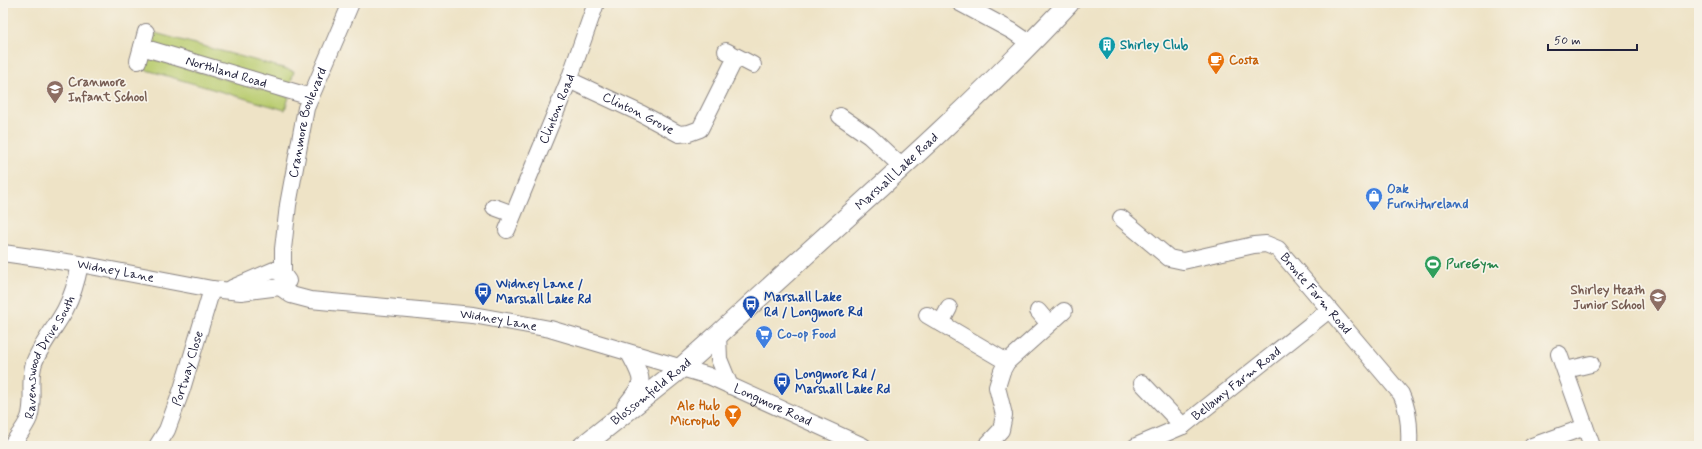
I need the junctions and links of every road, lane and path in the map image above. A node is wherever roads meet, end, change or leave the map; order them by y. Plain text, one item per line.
1 (351, 3) edge
2 (596, 3) edge
3 (960, 3) edge
4 (1069, 3) edge
5 (1031, 44) junction
6 (142, 47) dead end
7 (753, 65) dead end
8 (569, 80) junction
9 (311, 97) junction
10 (840, 116) dead end
11 (902, 167) junction
12 (494, 206) dead end
13 (1120, 213) dead end
14 (513, 214) junction
15 (507, 230) dead end
16 (3, 253) edge
17 (80, 264) junction
18 (276, 278) junction
19 (212, 289) junction
20 (949, 308) dead end
21 (1329, 310) junction
22 (1038, 311) dead end
23 (1064, 311) dead end
24 (1049, 324) junction
25 (718, 336) junction
26 (628, 353) junction
27 (1559, 354) dead end
28 (1007, 362) junction
29 (1592, 364) dead end
30 (681, 368) junction
31 (1566, 370) junction
32 (1140, 382) dead end
33 (730, 386) junction
34 (609, 426) junction
35 (1183, 426) junction
36 (1585, 427) junction
37 (11, 446) edge
38 (157, 446) edge
39 (583, 446) edge
40 (863, 446) edge
41 (986, 446) edge
42 (1136, 446) edge
43 (1409, 446) edge
44 (1532, 446) edge
45 (1592, 446) edge

1 - 9 street, Cranmore Boulevard
2 - 8 street, Clinton Road
3 - 5 street
4 - 5 main road, Marshall Lake Road
5 - 11 main road, Marshall Lake Road
6 - 9 street, Northland Road
7 - 8 street, Clinton Grove
8 - 14 street, Clinton Road
9 - 18 street, Cranmore Boulevard
10 - 11 street
11 - 25 main road, Marshall Lake Road
12 - 14 street
13 - 21 street, Bronte Farm Road
14 - 15 street, Clinton Road
16 - 17 street, Widney Lane
17 - 19 street, Widney Lane
17 - 37 street, Ravenswood Drive South
18 - 19 street, Widney Lane
18 - 26 street, Widney Lane
19 - 38 street, Portway Close
20 - 28 street
21 - 35 street, Bellamy Farm Road
21 - 43 street, Bronte Farm Road
22 - 24 street
23 - 24 street
24 - 28 street
25 - 30 main road, Blossomfield Road
25 - 33 street
26 - 30 street, Widney Lane
26 - 34 street
27 - 31 street
28 - 41 street
29 - 31 street
30 - 33 street, Longmore Road
30 - 34 main road, Blossomfield Road
31 - 36 street
32 - 35 street
33 - 40 street, Longmore Road
34 - 39 main road, Blossomfield Road
35 - 42 street, Bellamy Farm Road
36 - 44 street
36 - 45 street

